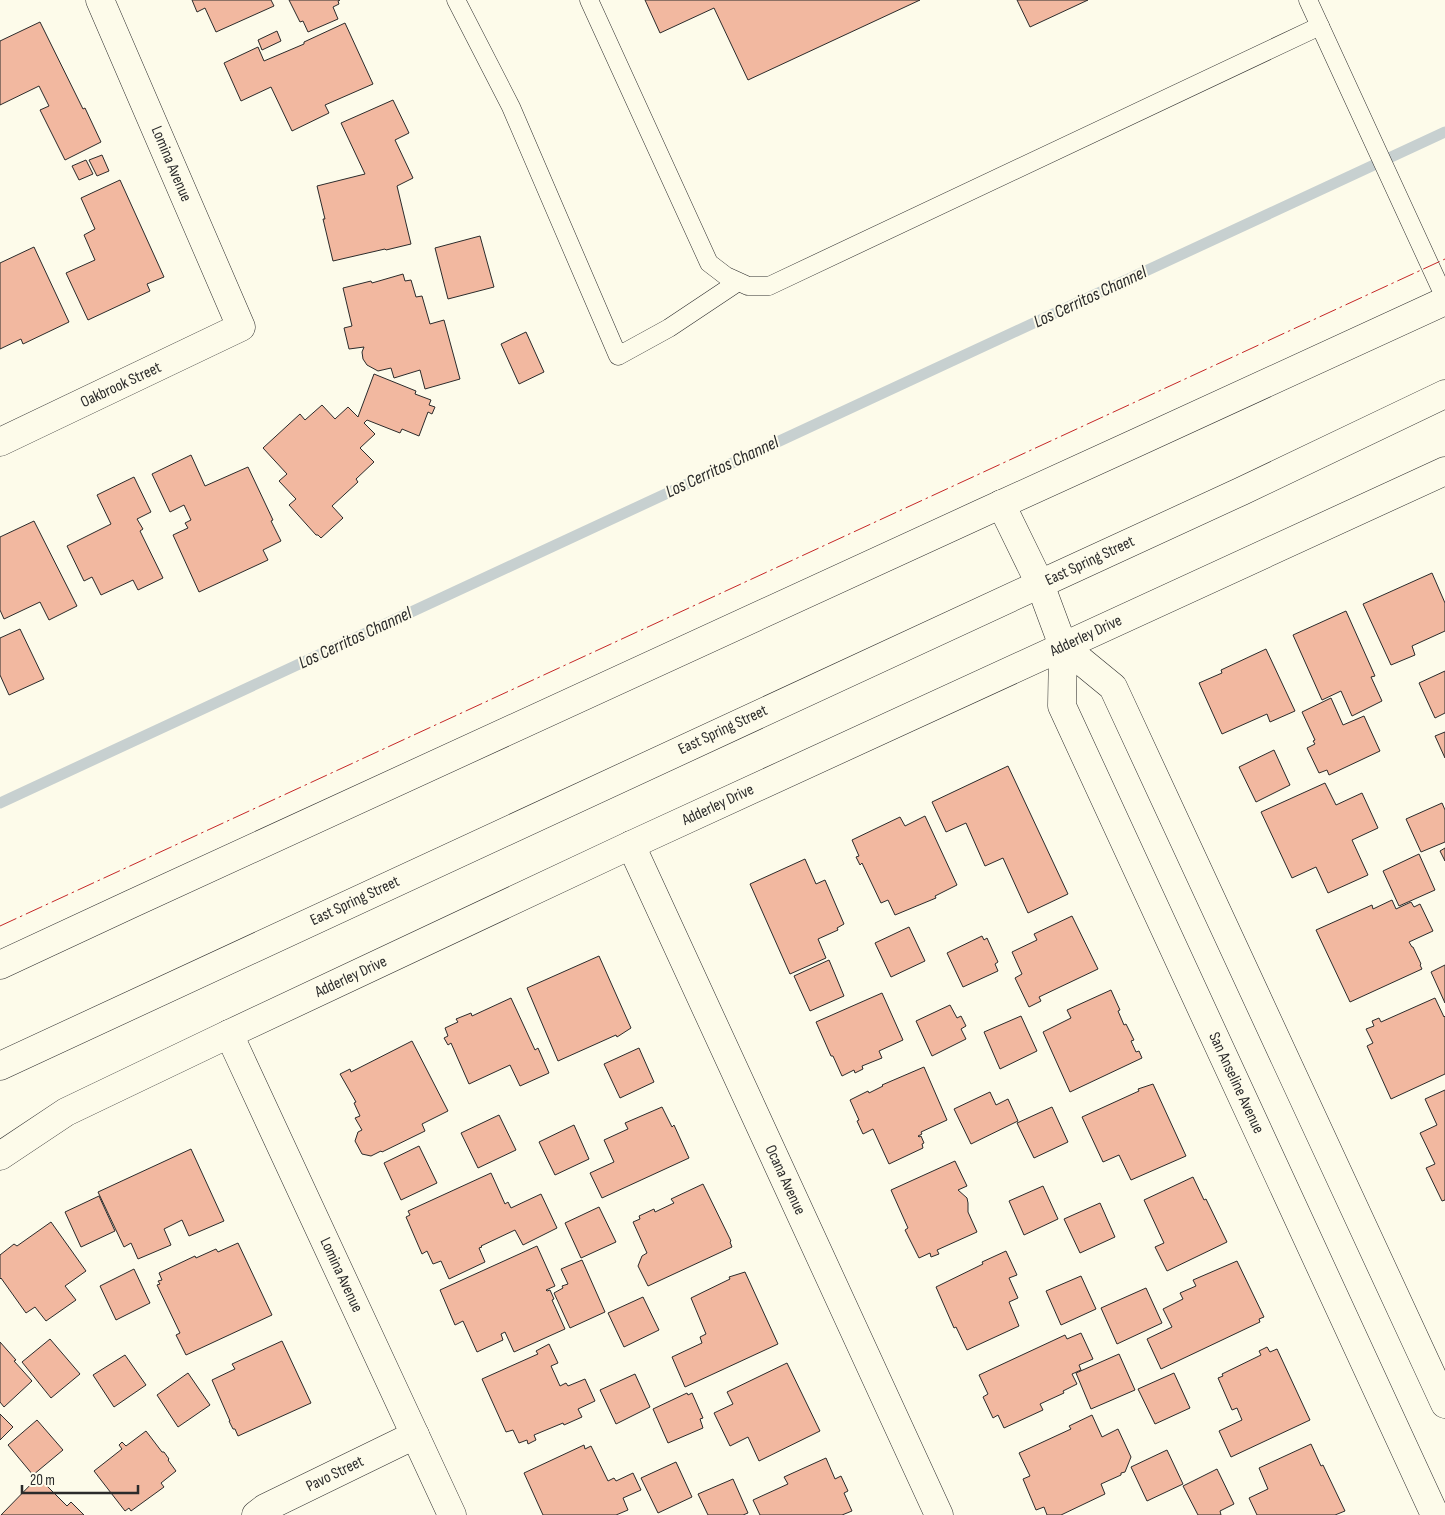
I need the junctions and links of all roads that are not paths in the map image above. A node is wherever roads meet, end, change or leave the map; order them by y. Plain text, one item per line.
1 (100, 0) edge
2 (456, 0) edge
3 (589, 0) edge
4 (1308, 0) edge
5 (1320, 26) junction
6 (738, 282) junction
7 (1445, 300) edge
8 (241, 327) joint
9 (1445, 394) edge
10 (0, 442) edge
11 (1445, 471) edge
12 (1001, 504) junction
13 (1040, 584) junction
14 (1063, 646) junction
15 (631, 845) junction
16 (0, 965) edge
17 (229, 1034) junction
18 (0, 1066) edge
19 (0, 1156) edge
20 (1445, 1404) edge
21 (415, 1435) junction
22 (256, 1515) edge
23 (452, 1515) edge
24 (939, 1515) edge
25 (1435, 1515) edge

1 - 8 street, Lomina Avenue
2 - 6 lane
3 - 6 lane
4 - 5 lane
5 - 6 lane
5 - 7 lane
7 - 12 street
8 - 10 street, Oakbrook Street
9 - 13 street, East Spring Street
11 - 14 street, Adderley Drive
12 - 13 street, San Anseline Avenue
12 - 16 street
13 - 14 street, San Anseline Avenue
13 - 18 street, East Spring Street
14 - 15 street, Adderley Drive
14 - 20 street
14 - 25 street, San Anseline Avenue
15 - 17 street, Adderley Drive
15 - 24 street, Ocana Avenue
17 - 19 street, Adderley Drive
17 - 21 street, Lomina Avenue
21 - 22 street, Pavo Street
21 - 23 street, Lomina Avenue

